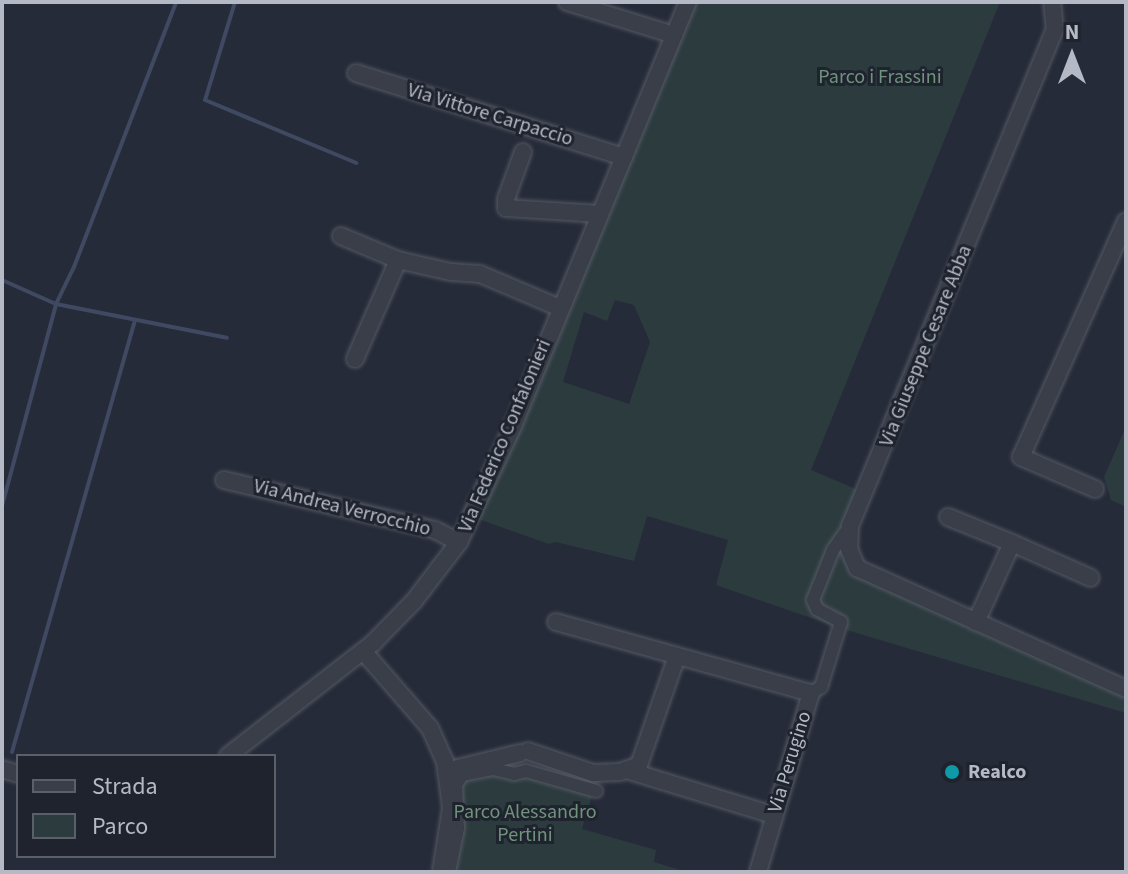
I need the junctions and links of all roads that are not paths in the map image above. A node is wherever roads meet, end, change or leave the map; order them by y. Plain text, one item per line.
1 (567, 2) edge
2 (688, 2) edge
3 (1052, 2) edge
4 (674, 35) junction
5 (356, 73) dead end
6 (523, 152) dead end
7 (624, 157) junction
8 (600, 214) junction
9 (1126, 221) edge
10 (341, 236) dead end
11 (398, 260) junction
12 (560, 308) junction
13 (355, 359) dead end
14 (224, 480) dead end
15 (1095, 489) dead end
16 (948, 517) dead end
17 (850, 526) junction
18 (459, 542) junction
19 (1012, 543) junction
20 (1091, 578) dead end
21 (556, 622) dead end
22 (976, 622) junction
23 (363, 651) junction
24 (677, 656) junction
25 (1126, 689) edge
26 (811, 693) junction
27 (231, 754) edge
28 (626, 770) junction
29 (446, 771) junction
30 (596, 791) dead end
31 (767, 813) dead end
32 (441, 872) edge
33 (449, 872) edge
34 (758, 872) edge

1 - 4 street
2 - 4 street, Via Federico Confalonieri
3 - 17 street, Via Giuseppe Cesare Abba
4 - 7 street, Via Federico Confalonieri
5 - 7 street, Via Vittore Carpaccio
6 - 8 street
7 - 8 street, Via Federico Confalonieri
8 - 12 street, Via Federico Confalonieri
9 - 15 street
10 - 11 street
11 - 12 street
11 - 13 street
12 - 18 street, Via Federico Confalonieri
14 - 18 street, Via Andrea Verrocchio
16 - 19 street
17 - 22 street
17 - 26 street
18 - 23 street, Via Federico Confalonieri
19 - 20 street
19 - 22 street
21 - 24 street, Via Perugino
22 - 25 street
23 - 27 street, Via Federico Confalonieri
23 - 29 street
24 - 26 street, Via Perugino
24 - 28 street
26 - 34 street, Via Perugino
28 - 29 street, Via Perugino
28 - 31 street, Via Perugino
29 - 32 street
30 - 33 street

